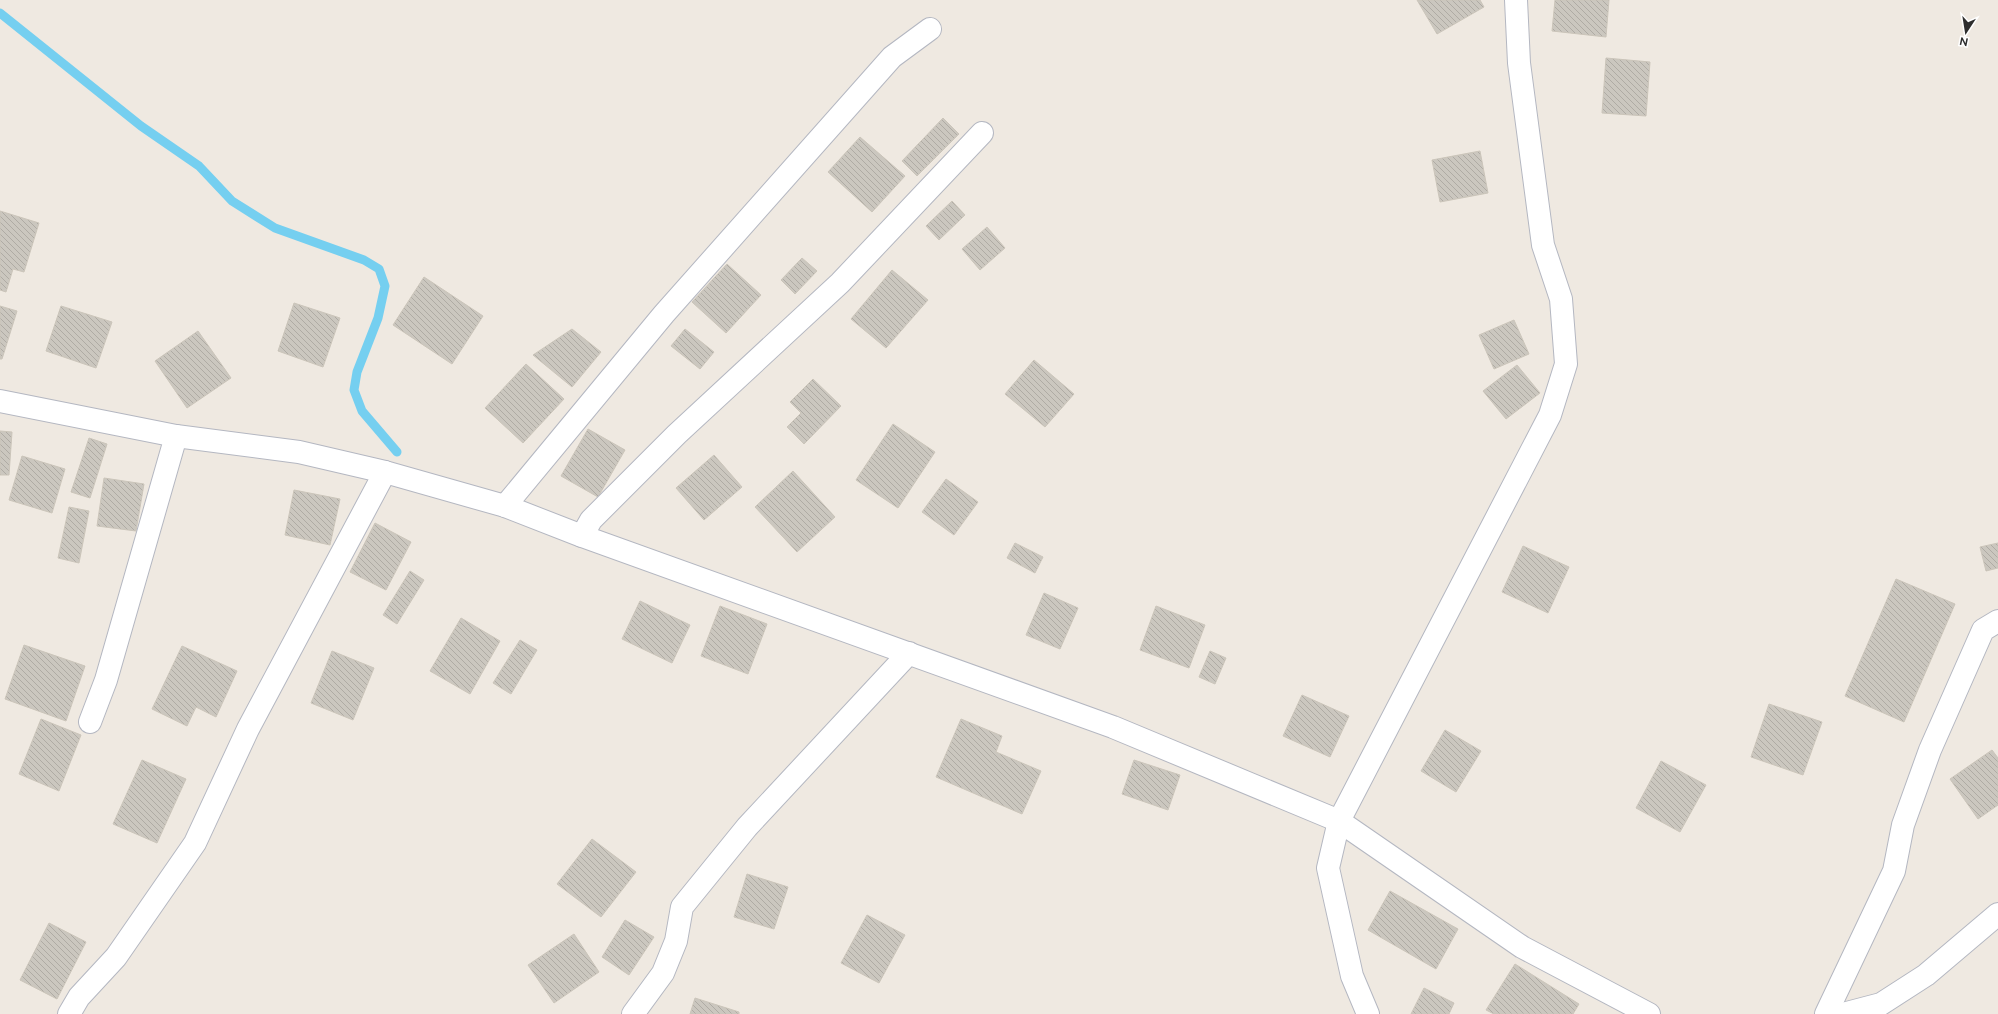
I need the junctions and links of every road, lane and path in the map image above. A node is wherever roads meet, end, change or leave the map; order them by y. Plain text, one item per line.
1 (1516, 0) edge
2 (930, 29) dead end
3 (982, 133) dead end
4 (0, 401) edge
5 (176, 436) junction
6 (386, 472) junction
7 (505, 506) junction
8 (582, 536) junction
9 (1998, 620) edge
10 (909, 654) junction
11 (90, 722) dead end
12 (1339, 821) junction
13 (1998, 914) edge
14 (1883, 1009) edge
15 (69, 1014) edge
16 (633, 1014) edge
17 (1368, 1014) edge
18 (1649, 1014) edge
19 (1826, 1014) edge
20 (1843, 1014) edge

1 - 12 street
2 - 7 street
3 - 8 street
4 - 5 street
5 - 6 street
5 - 11 street
6 - 7 street
6 - 15 street
7 - 8 street
8 - 10 street
9 - 19 street
10 - 12 street
10 - 16 street
12 - 17 street
12 - 18 street
13 - 14 street
14 - 20 street

